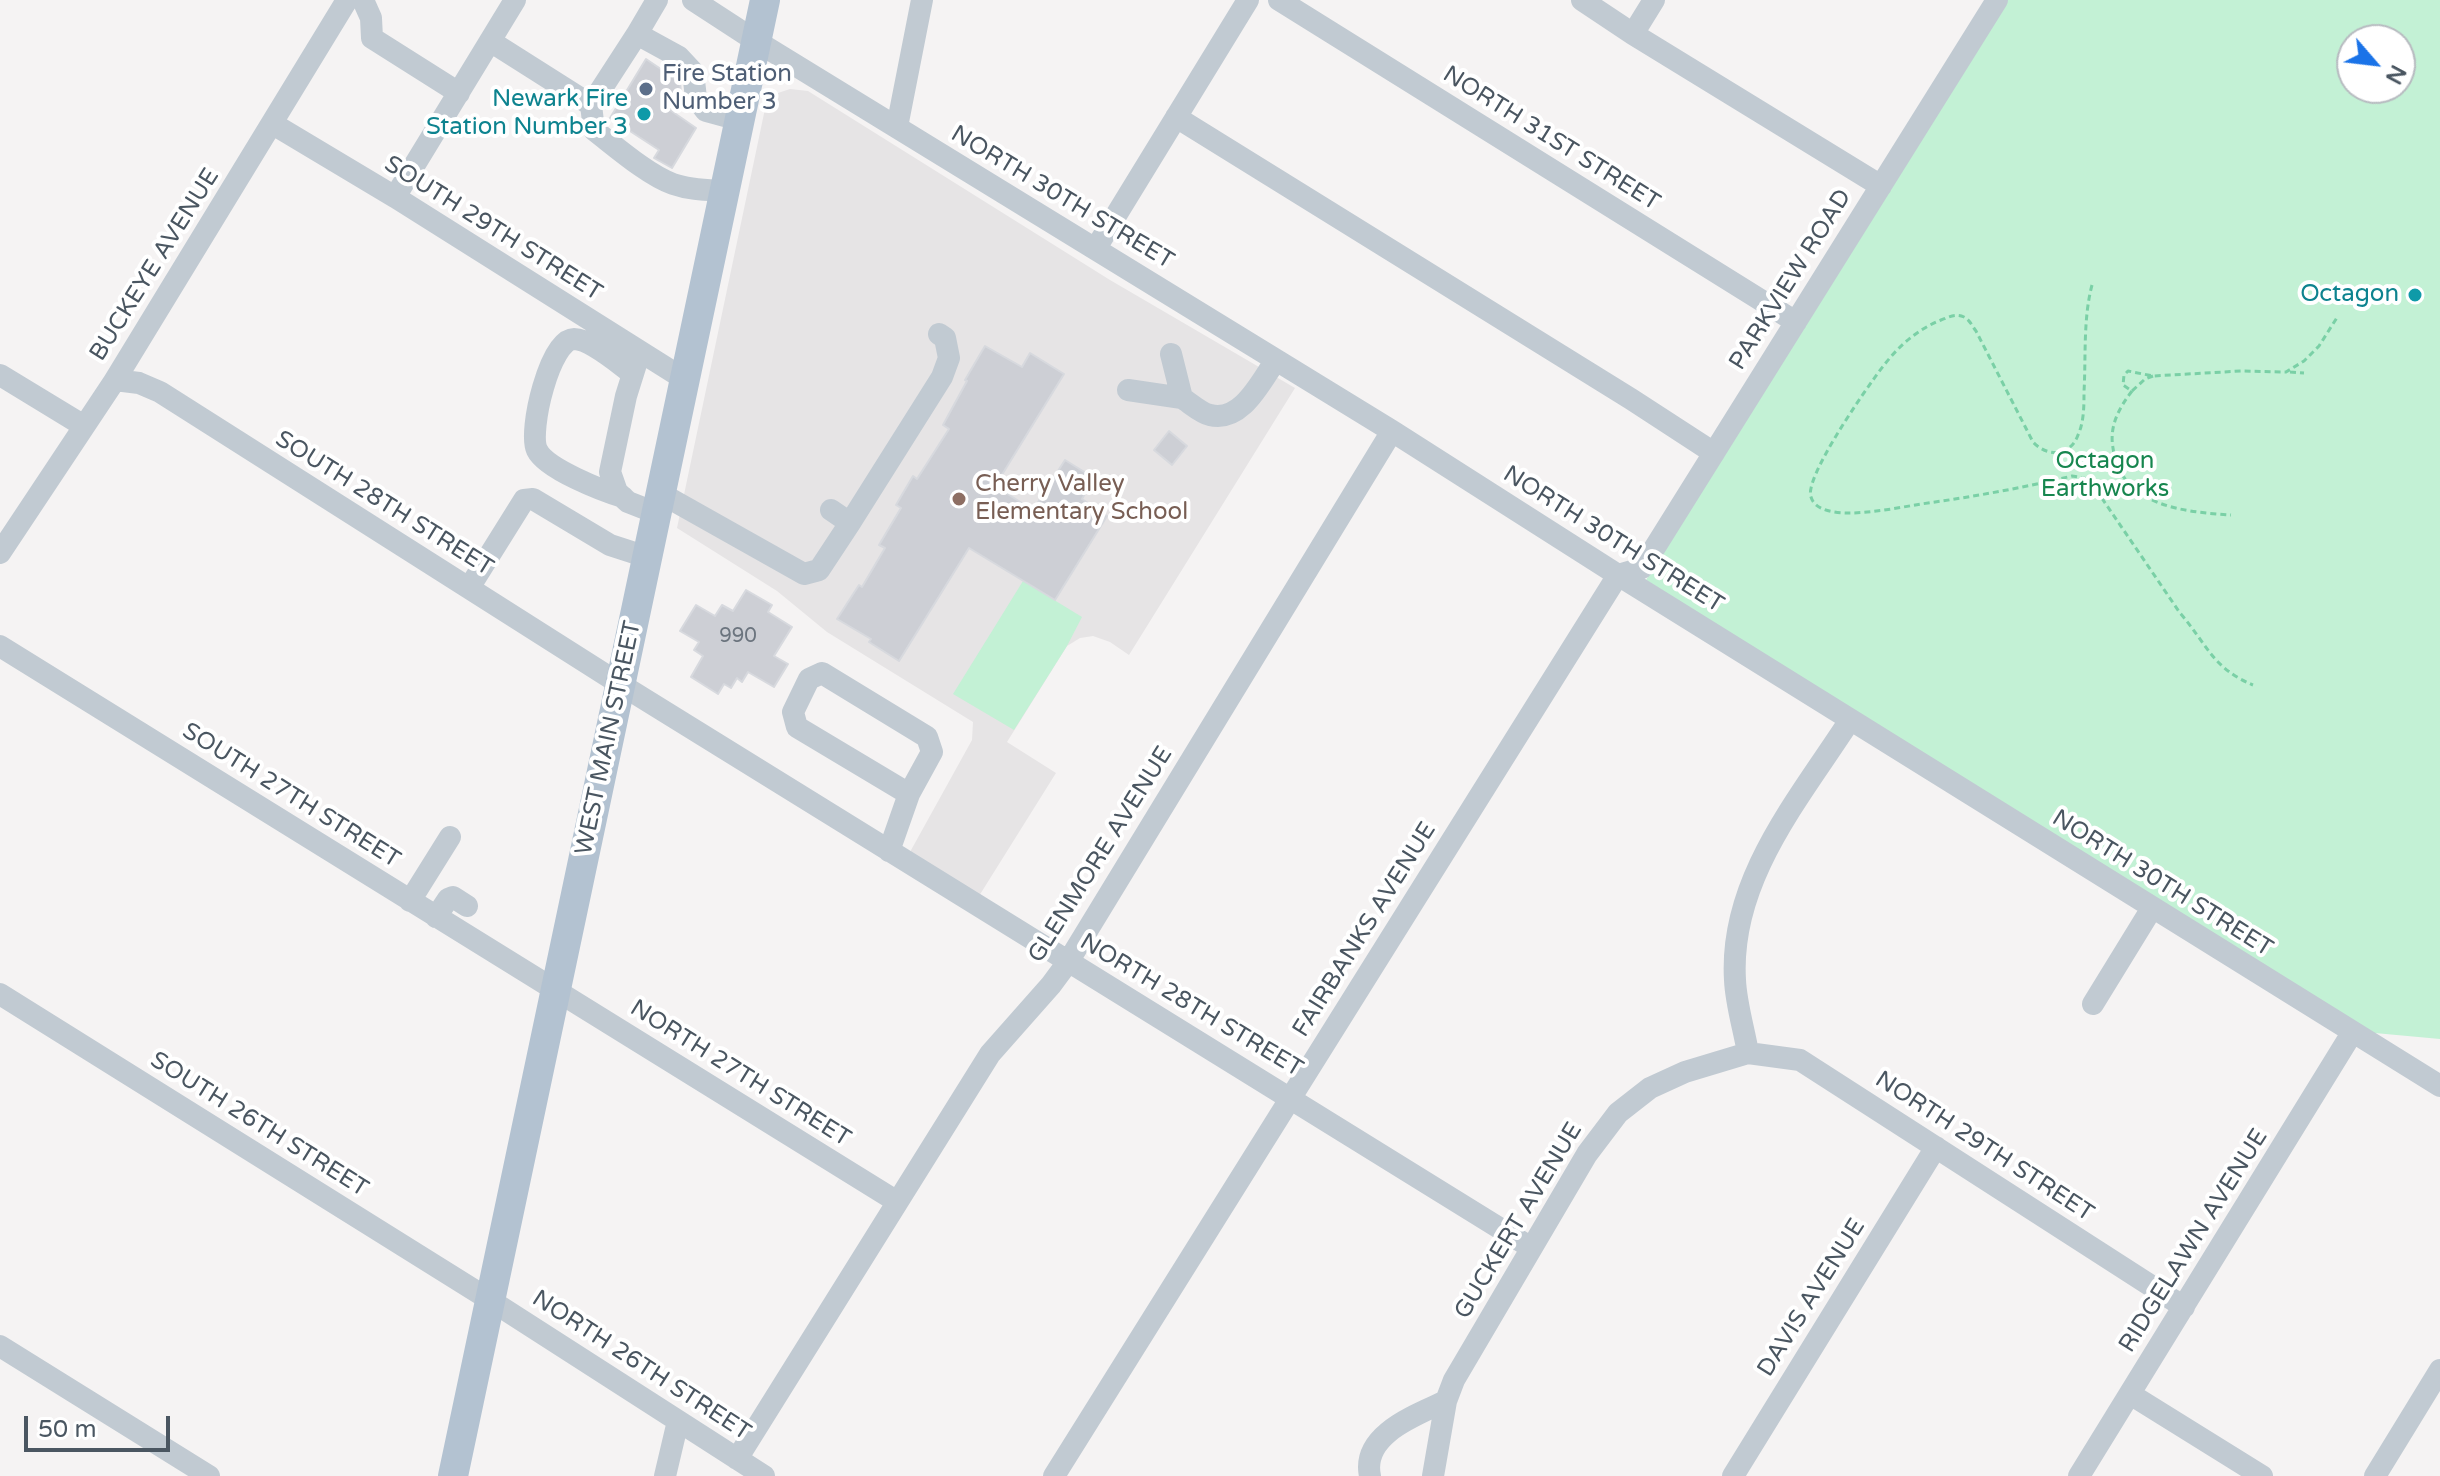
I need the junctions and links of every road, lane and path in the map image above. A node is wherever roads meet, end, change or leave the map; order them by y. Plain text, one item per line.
1 (347, 0) edge
2 (363, 0) edge
3 (515, 0) edge
4 (657, 0) edge
5 (693, 0) edge
6 (765, 0) edge
7 (922, 0) edge
8 (1248, 0) edge
9 (1279, 0) edge
10 (1582, 0) edge
11 (1654, 0) edge
12 (1997, 0) edge
13 (637, 34) junction
14 (1633, 34) junction
15 (490, 41) junction
16 (756, 41) junction
17 (459, 93) junction
18 (591, 105) junction
19 (1176, 117) junction
20 (739, 120) junction
21 (273, 124) junction
22 (897, 127) junction
23 (1881, 186) junction
24 (724, 191) junction
25 (395, 197) junction
26 (1096, 248) junction
27 (2092, 285) dead end
28 (575, 311) junction
29 (2338, 316) dead end
30 (1796, 322) junction
31 (939, 334) dead end
32 (565, 341) junction
33 (1171, 354) dead end
34 (1276, 360) junction
35 (636, 363) junction
36 (2286, 372) junction
37 (2304, 373) dead end
38 (0, 375) edge
39 (2153, 376) junction
40 (684, 379) junction
41 (115, 380) junction
42 (1128, 390) dead end
43 (2132, 391) junction
44 (1182, 398) junction
45 (84, 426) junction
46 (1392, 431) junction
47 (1714, 453) junction
48 (623, 497) junction
49 (658, 503) junction
50 (2231, 515) dead end
51 (3, 540) edge
52 (647, 557) junction
53 (1618, 575) junction
54 (469, 588) junction
55 (0, 646) edge
56 (620, 684) junction
57 (2253, 685) dead end
58 (1850, 720) junction
59 (909, 794) junction
60 (450, 837) dead end
61 (889, 851) junction
62 (410, 901) junction
63 (467, 906) dead end
64 (2152, 908) junction
65 (436, 917) junction
66 (1068, 962) junction
67 (555, 990) junction
68 (0, 994) edge
69 (2093, 1004) dead end
70 (2352, 1033) junction
71 (1748, 1053) junction
72 (2440, 1086) edge
73 (1291, 1098) junction
74 (1936, 1147) junction
75 (896, 1201) junction
76 (1530, 1247) junction
77 (490, 1300) junction
78 (2184, 1307) junction
79 (0, 1346) edge
80 (2440, 1370) edge
81 (2130, 1394) junction
82 (1446, 1401) junction
83 (678, 1421) junction
84 (737, 1459) junction
85 (209, 1476) edge
86 (453, 1476) edge
87 (665, 1476) edge
88 (764, 1476) edge
89 (1054, 1476) edge
90 (1370, 1476) edge
91 (1433, 1476) edge
92 (1733, 1476) edge
93 (2079, 1476) edge
94 (2262, 1476) edge
95 (2375, 1476) edge

1 - 21 street, BUCKEYE AVENUE
2 - 17 street
3 - 15 street
4 - 13 street
5 - 16 street, NORTH 30TH STREET
6 - 16 main road, WEST MAIN STREET
7 - 22 street
8 - 19 street
9 - 30 street, NORTH 31ST STREET
10 - 14 street
11 - 14 street
12 - 23 street, PARKVIEW ROAD
13 - 18 street
13 - 20 street
14 - 23 street
15 - 17 street
15 - 18 street
16 - 20 main road, WEST MAIN STREET
16 - 22 street, NORTH 30TH STREET
17 - 25 street
18 - 24 street
19 - 26 street
19 - 47 street
20 - 24 main road, WEST MAIN STREET
21 - 25 street, SOUTH 29TH STREET
21 - 41 street, BUCKEYE AVENUE
22 - 26 street, NORTH 30TH STREET
23 - 30 street, PARKVIEW ROAD
24 - 40 main road, WEST MAIN STREET
25 - 28 street, SOUTH 29TH STREET
26 - 34 street, NORTH 30TH STREET
27 - 57 path
28 - 32 street
28 - 35 street, SOUTH 29TH STREET
29 - 36 path
30 - 47 street, PARKVIEW ROAD
31 - 49 street
32 - 35 street
32 - 48 street
33 - 44 street
34 - 44 street
34 - 46 street, NORTH 30TH STREET
35 - 40 street, SOUTH 29TH STREET
35 - 48 street
36 - 37 path
36 - 39 path
38 - 45 street
39 - 43 path
39 - 43 path
40 - 49 main road, WEST MAIN STREET
41 - 45 street, BUCKEYE AVENUE
41 - 54 street, SOUTH 28TH STREET
42 - 44 street
43 - 50 path
45 - 51 street, BUCKEYE AVENUE
46 - 53 street, NORTH 30TH STREET
46 - 66 street, GLENMORE AVENUE
47 - 53 street, PARKVIEW ROAD
48 - 49 street
49 - 52 main road, WEST MAIN STREET
52 - 54 street
52 - 56 main road, WEST MAIN STREET
53 - 58 street, NORTH 30TH STREET
53 - 73 street, FAIRBANKS AVENUE
54 - 56 street, SOUTH 28TH STREET
55 - 62 street, SOUTH 27TH STREET
56 - 61 street, NORTH 28TH STREET
56 - 67 main road, WEST MAIN STREET
58 - 64 street, NORTH 30TH STREET
58 - 71 street
59 - 59 street
59 - 61 street
60 - 62 street
61 - 66 street, NORTH 28TH STREET
62 - 65 street, SOUTH 27TH STREET
63 - 65 street
64 - 69 street
64 - 70 street, NORTH 30TH STREET
65 - 67 street, SOUTH 27TH STREET
66 - 73 street, NORTH 28TH STREET
66 - 75 street, GLENMORE AVENUE
67 - 75 street, NORTH 27TH STREET
67 - 77 main road, WEST MAIN STREET
68 - 77 street, SOUTH 26TH STREET
70 - 72 street, NORTH 30TH STREET
70 - 78 street, RIDGELAWN AVENUE
71 - 74 street, NORTH 29TH STREET
71 - 76 street, GUCKERT AVENUE
73 - 76 street, NORTH 28TH STREET
73 - 89 street, FAIRBANKS AVENUE
74 - 78 street, NORTH 29TH STREET
74 - 92 street, DAVIS AVENUE
75 - 84 street, GLENMORE AVENUE
76 - 82 street, GUCKERT AVENUE
77 - 83 street, NORTH 26TH STREET
77 - 86 main road, WEST MAIN STREET
78 - 81 street, RIDGELAWN AVENUE
79 - 85 street
80 - 95 street
81 - 93 street, RIDGELAWN AVENUE
81 - 94 street
82 - 90 street
82 - 91 street, GUCKERT AVENUE
83 - 84 street, NORTH 26TH STREET
83 - 87 street
84 - 88 street, NORTH 26TH STREET

